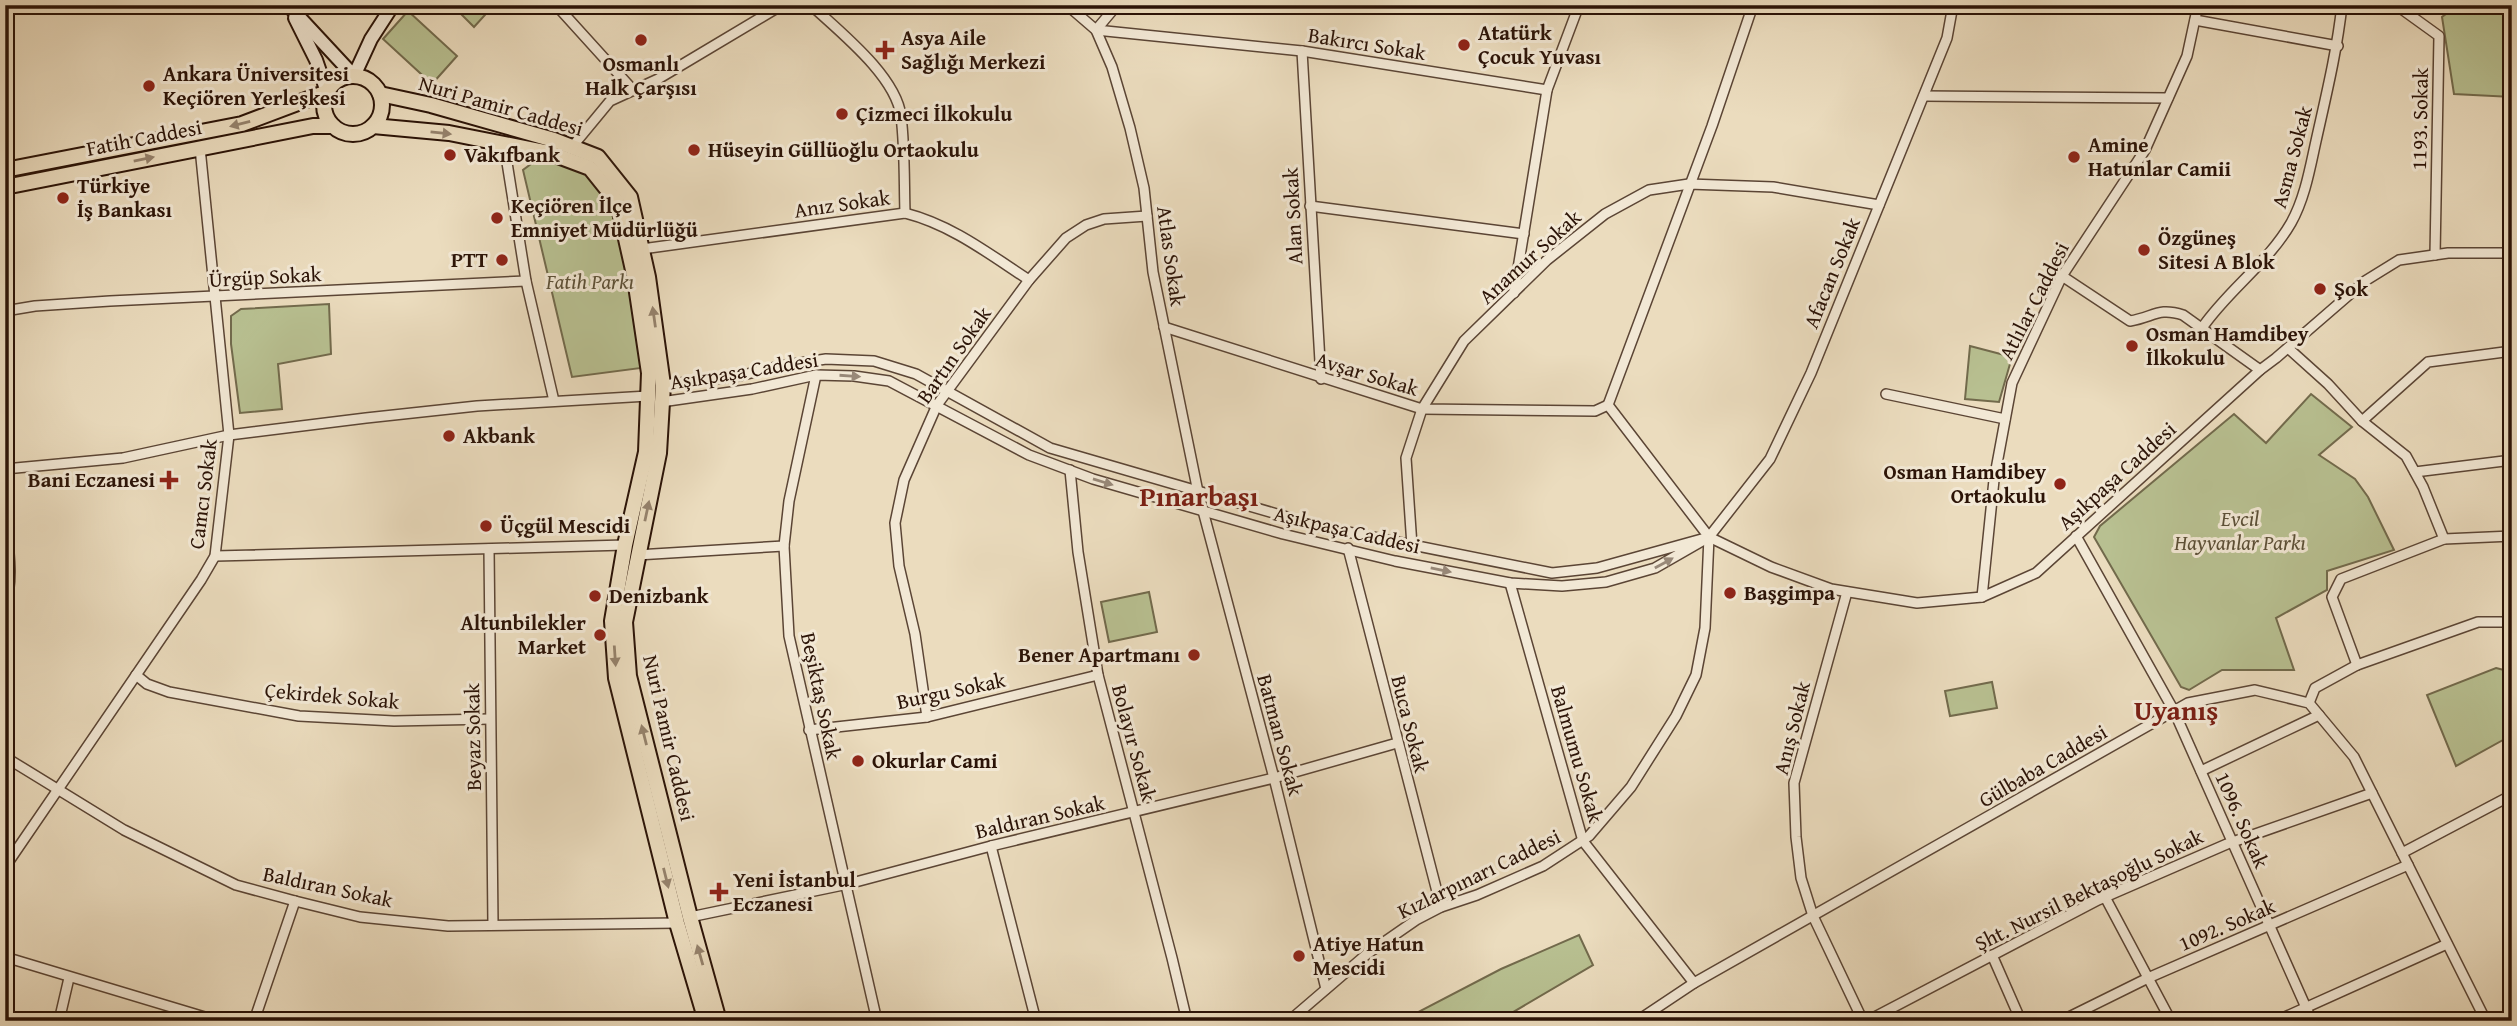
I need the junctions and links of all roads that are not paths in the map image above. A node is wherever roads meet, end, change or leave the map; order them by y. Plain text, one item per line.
1 (288, 5) edge
2 (393, 5) edge
3 (556, 5) edge
4 (782, 5) edge
5 (811, 5) edge
6 (1067, 5) edge
7 (1116, 5) edge
8 (1579, 5) edge
9 (1753, 5) edge
10 (1953, 5) edge
11 (2198, 5) edge
12 (2342, 5) edge
13 (2396, 5) edge
14 (2195, 20) junction
15 (1096, 30) junction
16 (2337, 46) junction
17 (1302, 51) junction
18 (354, 76) junction
19 (633, 90) junction
20 (1547, 90) junction
21 (327, 92) junction
22 (380, 94) junction
23 (1924, 96) junction
24 (2168, 99) junction
25 (334, 126) junction
26 (373, 126) junction
27 (504, 144) junction
28 (572, 147) junction
29 (200, 148) junction
30 (5, 170) edge
31 (1689, 184) junction
32 (5, 187) edge
33 (1879, 205) junction
34 (1310, 206) junction
35 (905, 213) junction
36 (1147, 216) junction
37 (1524, 234) junction
38 (642, 249) junction
39 (2512, 253) edge
40 (2435, 255) junction
41 (2062, 276) junction
42 (1029, 280) junction
43 (526, 281) junction
44 (1514, 293) junction
45 (215, 297) junction
46 (5, 311) edge
47 (1164, 327) junction
48 (2202, 328) junction
49 (2288, 348) junction
50 (2512, 351) edge
51 (2260, 370) junction
52 (816, 374) junction
53 (1321, 379) junction
54 (663, 385) junction
55 (946, 391) junction
56 (1886, 394) dead end
57 (655, 399) junction
58 (554, 401) junction
59 (937, 405) junction
60 (1608, 405) junction
61 (1422, 409) junction
62 (2005, 419) junction
63 (2362, 421) junction
64 (229, 435) junction
65 (2512, 460) edge
66 (5, 468) edge
67 (1070, 471) junction
68 (2415, 472) junction
69 (1198, 492) junction
70 (1202, 511) junction
71 (5, 513) edge
72 (2076, 536) junction
73 (2512, 536) edge
74 (1709, 537) junction
75 (2444, 539) junction
76 (625, 545) junction
77 (784, 546) junction
78 (1412, 546) junction
79 (1348, 548) junction
80 (489, 549) junction
81 (638, 555) junction
82 (215, 556) junction
83 (1510, 583) junction
84 (1847, 592) junction
85 (1983, 597) junction
86 (5, 604) edge
87 (2512, 622) edge
88 (2357, 665) junction
89 (136, 675) junction
90 (1098, 676) junction
91 (2309, 703) junction
92 (2174, 711) junction
93 (2319, 715) junction
94 (927, 717) junction
95 (490, 719) junction
96 (809, 730) junction
97 (1397, 743) junction
98 (5, 757) edge
99 (2201, 771) junction
100 (1274, 778) junction
101 (57, 790) junction
102 (2372, 793) junction
103 (2510, 799) edge
104 (1135, 813) junction
105 (1583, 841) junction
106 (2233, 842) junction
107 (991, 846) junction
108 (2402, 853) junction
109 (2408, 865) junction
110 (5, 867) edge
111 (848, 884) junction
112 (2105, 897) junction
113 (295, 901) junction
114 (1441, 907) junction
115 (1813, 916) junction
116 (683, 920) junction
117 (493, 924) junction
118 (2270, 926) junction
119 (2447, 944) junction
120 (1992, 956) junction
121 (5, 957) edge
122 (69, 978) junction
123 (2148, 978) junction
124 (1694, 983) junction
125 (1326, 989) junction
126 (2306, 1008) junction
127 (59, 1021) edge
128 (218, 1021) edge
129 (254, 1021) edge
130 (706, 1021) edge
131 (719, 1021) edge
132 (877, 1021) edge
133 (1036, 1021) edge
134 (1187, 1021) edge
135 (1289, 1021) edge
136 (1637, 1021) edge
137 (1865, 1021) edge
138 (2021, 1021) edge
139 (2062, 1021) edge
140 (2171, 1021) edge
141 (2276, 1021) edge
142 (2312, 1021) edge
143 (2486, 1021) edge

1 - 18 street
1 - 21 street
2 - 18 street
3 - 19 street
4 - 19 street
5 - 35 street
6 - 15 street
7 - 15 street
8 - 20 street
9 - 31 street
10 - 23 street, Afacan Sokak
11 - 14 street, Atlılar Caddesi
12 - 16 street, Asma Sokak
13 - 40 street, 1193. Sokak
14 - 16 street
14 - 24 street, Atlılar Caddesi
15 - 17 street, Bakırcı Sokak
15 - 36 street, Atlas Sokak
16 - 48 street, Asma Sokak
17 - 20 street, Bakırcı Sokak
17 - 34 street, Alan Sokak
18 - 21 main road
18 - 22 main road
19 - 28 street
20 - 37 street
21 - 25 main road
21 -> 30 main road, Fatih Caddesi
22 - 26 main road
22 - 28 main road, Nuri Pamir Caddesi
23 - 24 street
23 - 33 street, Afacan Sokak
24 - 41 street, Atlılar Caddesi
25 - 26 main road
25 - 29 main road, Fatih Caddesi
26 -> 27 main road, Nuri Pamir Caddesi
27 - 43 street
27 - 57 main road, Nuri Pamir Caddesi
28 - 38 main road, Nuri Pamir Caddesi
32 -> 29 main road, Fatih Caddesi
29 - 45 street, Camcı Sokak
31 - 33 street, Anamur Sokak
31 - 44 street, Anamur Sokak
31 - 60 street
33 - 74 street, Afacan Sokak
34 - 37 street
34 - 53 street, Alan Sokak
35 - 38 street, Anız Sokak
35 - 42 street, Anız Sokak
36 - 42 street, Bartın Sokak
36 - 47 street, Atlas Sokak
37 - 44 street
54 -> 38 main road, Nuri Pamir Caddesi
39 - 40 street, Aşıkpaşa Caddesi
40 - 49 street, Aşıkpaşa Caddesi
41 - 48 street
41 - 62 street, Atlılar Caddesi
42 - 55 street, Bartın Sokak
43 - 45 street, Ürgüp Sokak
43 - 58 street
44 - 61 street, Anamur Sokak
45 - 46 street, Ürgüp Sokak
45 - 64 street, Camcı Sokak
47 - 53 street, Avşar Sokak
47 - 69 street, Atlas Sokak
48 - 51 street
49 - 51 street, Aşıkpaşa Caddesi
49 - 63 street
50 - 63 street
51 - 72 street, Aşıkpaşa Caddesi
52 - 57 street, Aşıkpaşa Caddesi
52 -> 59 street, Aşıkpaşa Caddesi
52 - 77 street, Beşiktaş Sokak
53 - 61 street, Avşar Sokak
54 - 55 street, Aşıkpaşa Caddesi
54 - 57 main road, Nuri Pamir Caddesi
55 - 59 street, Bartın Sokak
55 - 69 street, Aşıkpaşa Caddesi
56 - 62 street
57 - 58 street, Aşıkpaşa Caddesi
57 - 76 main road, Nuri Pamir Caddesi
81 -> 57 main road, Nuri Pamir Caddesi
58 - 64 street, Aşıkpaşa Caddesi
59 - 67 street, Aşıkpaşa Caddesi
59 - 94 street, Bartın Sokak
60 - 61 street, Avşar Sokak
60 - 74 street
61 - 78 street, Anamur Sokak
62 - 85 street, Atlılar Caddesi
63 - 68 street
64 - 66 street, Aşıkpaşa Caddesi
64 - 82 street, Camcı Sokak
65 - 68 street
67 -> 70 street, Aşıkpaşa Caddesi
67 - 90 street, Bolayır Sokak
68 - 75 street
69 - 70 street, Batman Sokak
69 - 78 street, Aşıkpaşa Caddesi
70 - 79 street, Aşıkpaşa Caddesi
70 - 100 street, Batman Sokak
71 - 86 street
72 - 85 street, Aşıkpaşa Caddesi
72 - 92 street, 1096. Sokak
73 - 75 street
74 - 78 street, Aşıkpaşa Caddesi
83 -> 74 street, Aşıkpaşa Caddesi
74 - 84 street, Aşıkpaşa Caddesi
74 - 105 street, Kızlarpınarı Caddesi
75 - 88 street
76 - 80 street
76 -> 116 main road, Nuri Pamir Caddesi
77 - 81 street
77 - 96 street, Beşiktaş Sokak
79 -> 83 street, Aşıkpaşa Caddesi
79 - 97 street, Buca Sokak
80 - 82 street
80 - 95 street, Beyaz Sokak
116 -> 81 main road, Nuri Pamir Caddesi
82 - 89 street, Camcı Sokak
83 - 105 street, Balmumu Sokak
84 - 85 street, Aşıkpaşa Caddesi
84 - 115 street, Anış Sokak
87 - 88 street
88 - 91 street
89 - 95 street, Çekirdek Sokak
89 - 101 street, Camcı Sokak
90 - 94 street, Burgu Sokak
90 - 104 street, Bolayır Sokak
91 - 92 street, Gülbaba Caddesi
91 - 93 street
92 - 99 street, 1096. Sokak
92 - 115 street, Gülbaba Caddesi
93 - 99 street
93 - 102 street
94 - 96 street, Burgu Sokak
95 - 117 street, Beyaz Sokak
96 - 111 street, Beşiktaş Sokak
97 - 100 street, Baldıran Sokak
97 - 114 street, Buca Sokak
98 - 101 street, Baldıran Sokak
99 - 106 street, 1096. Sokak
100 - 104 street, Baldıran Sokak
100 - 125 street, Batman Sokak
101 - 110 street, Camcı Sokak
101 - 113 street, Baldıran Sokak
102 - 106 street, Şht. Nursil Bektaşoğlu Sokak
102 - 108 street
103 - 108 street
104 - 107 street, Baldıran Sokak
104 - 134 street, Bolayır Sokak
105 - 114 street, Kızlarpınarı Caddesi
105 - 124 street, Balmumu Sokak
106 - 112 street, Şht. Nursil Bektaşoğlu Sokak
106 - 118 street, 1096. Sokak
107 - 111 street, Baldıran Sokak
107 - 133 street
108 - 109 street
109 - 118 street, 1092. Sokak
109 - 119 street
111 - 116 street, Baldıran Sokak
111 - 132 street, Beşiktaş Sokak
112 - 120 street, Şht. Nursil Bektaşoğlu Sokak
112 - 123 street
113 - 117 street, Baldıran Sokak
113 - 129 street
114 - 125 street, Kızlarpınarı Caddesi
115 - 124 street, Gülbaba Caddesi
115 - 137 street, Anış Sokak
116 - 117 street, Baldıran Sokak
116 - 130 main road, Nuri Pamir Caddesi
131 -> 116 main road, Nuri Pamir Caddesi
118 - 123 street, 1092. Sokak
118 - 126 street, 1096. Sokak
119 - 126 street
119 - 143 street
120 - 137 street, Şht. Nursil Bektaşoğlu Sokak
120 - 138 street
121 - 122 street
122 - 127 street
122 - 128 street
123 - 139 street, 1092. Sokak
123 - 140 street
124 - 136 street, Gülbaba Caddesi
125 - 135 street, Kızlarpınarı Caddesi
126 - 141 street
126 - 142 street, 1096. Sokak

